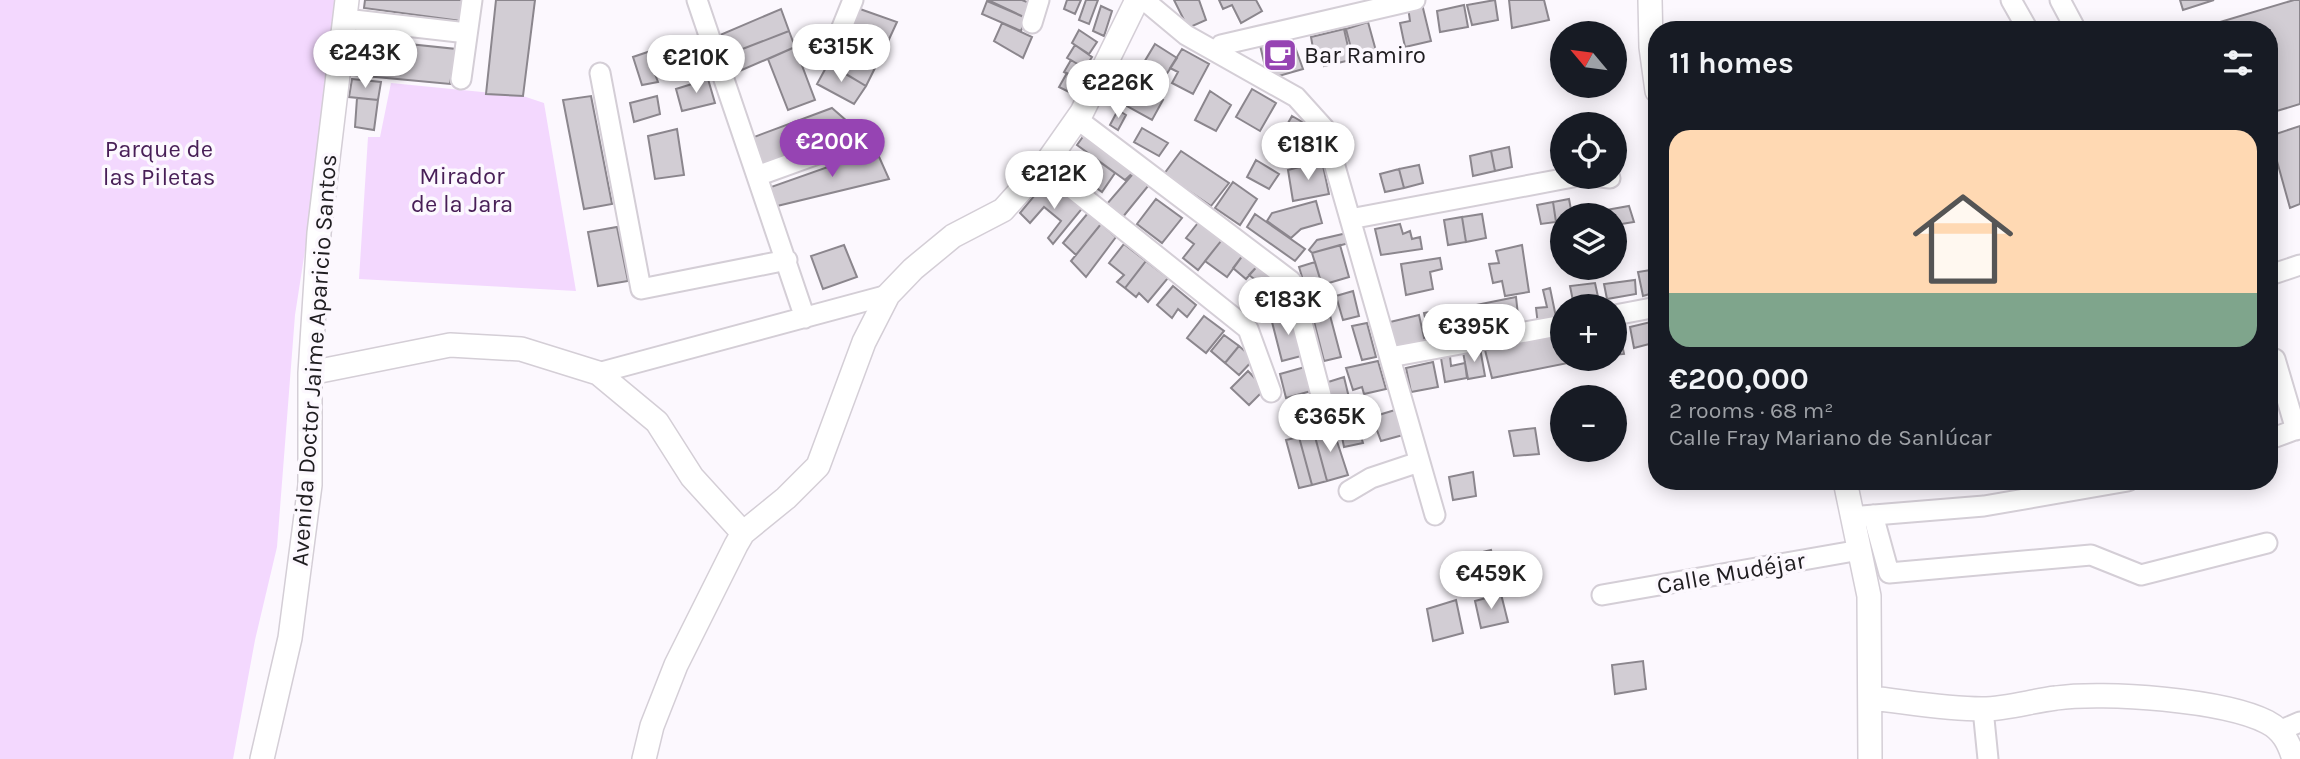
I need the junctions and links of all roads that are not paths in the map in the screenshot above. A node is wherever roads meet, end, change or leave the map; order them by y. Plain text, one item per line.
1 (472, 0) edge
2 (697, 0) edge
3 (853, 0) edge
4 (1039, 0) edge
5 (1137, 0) edge
6 (1144, 0) edge
7 (1415, 0) edge
8 (1650, 0) edge
9 (2011, 0) edge
10 (2060, 0) edge
11 (346, 10) edge
12 (1650, 21) edge
13 (2023, 21) edge
14 (2071, 21) edge
15 (1032, 23) dead end
16 (467, 33) junction
17 (1216, 52) junction
18 (830, 57) dead end
19 (600, 73) dead end
20 (461, 79) dead end
21 (1077, 119) junction
22 (862, 138) dead end
23 (1043, 165) junction
24 (757, 176) junction
25 (1550, 181) edge
26 (1350, 219) junction
27 (787, 260) junction
28 (2300, 265) edge
29 (2278, 272) edge
30 (888, 295) junction
31 (1648, 309) edge
32 (1627, 313) edge
33 (805, 318) junction
34 (1550, 327) edge
35 (1390, 357) junction
36 (2278, 368) edge
37 (310, 373) junction
38 (598, 373) junction
39 (1270, 392) dead end
40 (1321, 395) dead end
41 (2298, 429) edge
42 (2278, 436) edge
43 (1419, 462) junction
44 (1850, 490) edge
45 (2076, 490) edge
46 (1349, 491) dead end
47 (1435, 515) dead end
48 (1863, 516) junction
49 (743, 533) junction
50 (2267, 543) dead end
51 (1860, 550) junction
52 (1602, 595) dead end
53 (1871, 698) junction
54 (1983, 709) junction
55 (2289, 727) edge
56 (262, 759) edge
57 (645, 759) edge
58 (1870, 759) edge
59 (1988, 759) edge
60 (2294, 759) edge

1 - 16 street
2 - 24 street
3 - 18 street
4 - 15 street
5 - 21 street
6 - 17 street
7 - 17 street
8 - 12 street
9 - 13 street
10 - 14 street
11 - 16 street
11 - 37 street, Avenida Doctor Jaime Aparicio Santos
16 - 20 street
17 - 26 street
19 - 27 street
21 - 23 street
21 - 40 street
22 - 24 street
23 - 30 street
23 - 39 street
24 - 27 street
25 - 26 street
26 - 35 street
27 - 33 street
28 - 29 street
30 - 33 street
30 - 49 street
31 - 32 street
33 - 38 street
34 - 35 street
35 - 43 street
36 - 41 street
37 - 38 street
37 - 56 street, Avenida Doctor Jaime Aparicio Santos
38 - 49 street
41 - 42 street
43 - 46 street
43 - 47 street
44 - 48 street
45 - 48 street
48 - 50 street
48 - 51 street
49 - 57 street
51 - 52 street, Calle Mudéjar
51 - 53 street
53 - 54 street
53 - 58 street
54 - 55 street
54 - 59 street
55 - 60 street

